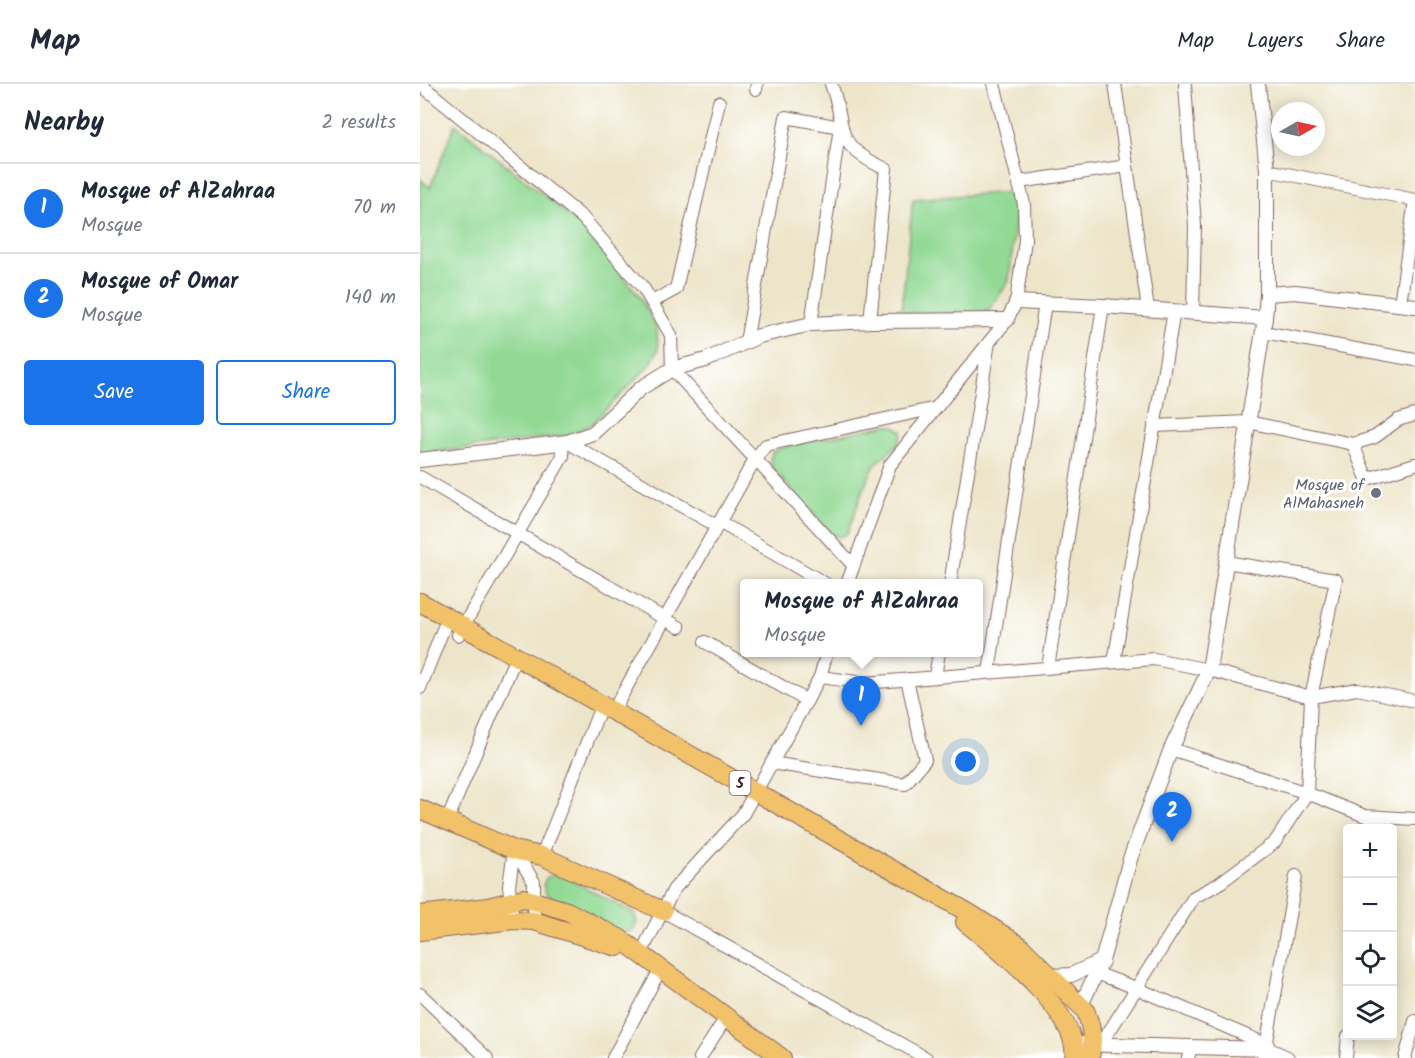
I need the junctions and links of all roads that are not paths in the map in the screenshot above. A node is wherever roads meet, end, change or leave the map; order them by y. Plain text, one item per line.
1 (420, 84) edge
2 (831, 84) edge
3 (994, 84) edge
4 (1115, 84) edge
5 (1185, 84) edge
6 (1258, 84) edge
7 (719, 102) dead end
8 (840, 127) junction
9 (1127, 166) junction
10 (1267, 170) junction
11 (1019, 182) junction
12 (1267, 294) junction
13 (651, 302) junction
14 (1016, 302) junction
15 (1045, 303) junction
16 (1400, 304) junction
17 (1103, 306) junction
18 (1415, 306) edge
19 (1148, 309) junction
20 (1174, 311) junction
21 (1193, 312) junction
22 (1007, 320) junction
23 (870, 321) junction
24 (811, 324) junction
25 (1264, 325) junction
26 (746, 342) junction
27 (989, 342) junction
28 (1415, 360) edge
29 (672, 369) junction
30 (936, 408) junction
31 (1415, 415) edge
32 (1248, 422) junction
33 (1155, 426) junction
34 (564, 443) junction
35 (1353, 444) junction
36 (755, 459) junction
37 (420, 460) edge
38 (1415, 464) edge
39 (420, 477) edge
40 (717, 526) junction
41 (518, 533) junction
42 (1226, 562) junction
43 (853, 565) junction
44 (817, 579) edge
45 (849, 579) edge
46 (952, 579) edge
47 (420, 602) edge
48 (420, 614) edge
49 (665, 619) junction
50 (680, 627) dead end
51 (455, 630) junction
52 (705, 642) dead end
53 (826, 657) edge
54 (938, 657) edge
55 (1114, 662) junction
56 (512, 666) junction
57 (1048, 668) junction
58 (1209, 670) junction
59 (989, 672) junction
60 (820, 677) junction
61 (936, 677) junction
62 (907, 679) junction
63 (420, 688) edge
64 (1311, 697) junction
65 (807, 701) junction
66 (1415, 701) edge
67 (605, 713) junction
68 (1171, 749) junction
69 (771, 763) junction
70 (1307, 793) junction
71 (753, 796) junction
72 (420, 809) edge
73 (1415, 819) edge
74 (447, 821) junction
75 (514, 850) junction
76 (542, 856) junction
77 (1296, 876) dead end
78 (511, 900) junction
79 (535, 901) junction
80 (663, 911) junction
81 (420, 915) edge
82 (514, 920) junction
83 (534, 921) junction
84 (420, 931) edge
85 (640, 955) junction
86 (1099, 967) junction
87 (661, 968) junction
88 (1045, 981) junction
89 (1136, 988) junction
90 (420, 994) edge
91 (1081, 1005) junction
92 (727, 1016) junction
93 (1415, 1021) edge
94 (1348, 1040) edge
95 (1074, 1051) edge
96 (1266, 1051) edge
97 (1091, 1052) edge
98 (1189, 1053) edge
99 (487, 1058) edge
100 (613, 1058) edge
101 (700, 1058) edge
102 (782, 1058) edge
103 (926, 1058) edge
104 (1287, 1058) edge
105 (1298, 1058) edge
106 (1346, 1058) edge
107 (1405, 1058) edge

1 - 13 street
2 - 8 street
3 - 11 street
4 - 9 street
5 - 21 street
6 - 10 street
7 - 13 street
8 - 23 street
8 - 24 street
8 - 26 street
9 - 11 street
9 - 19 street
10 - 12 street
10 - 16 street
11 - 14 street
12 - 16 street
12 - 25 street
13 - 29 street
14 - 15 street
14 - 22 street
15 - 17 street
15 - 59 street
16 - 18 street
17 - 19 street
17 - 57 street
19 - 20 street
20 - 21 street
20 - 33 street
21 - 25 street
22 - 23 street
22 - 27 street
23 - 24 street
24 - 26 street
25 - 28 street
25 - 32 street
26 - 29 street
27 - 30 street
27 - 46 street
29 - 34 street
29 - 36 street
30 - 36 street
30 - 43 street
31 - 35 street
32 - 33 street
32 - 35 street
32 - 42 street
33 - 55 street
34 - 37 street
34 - 40 street
34 - 41 street
35 - 38 street
36 - 40 street
36 - 43 street
39 - 41 street
40 - 44 street
40 - 49 street
41 - 49 street
41 - 51 street
42 - 58 street
42 - 64 street
43 - 45 street
47 - 51 main road, 5
48 - 51 main road, 5
49 - 50 street
49 - 67 street
51 - 56 main road, 5
51 - 63 street
51 - 67 main road, 5
52 - 65 street
53 - 60 street
54 - 61 street
55 - 57 street
55 - 58 street
56 - 67 main road, 5
56 - 74 street
57 - 59 street
58 - 64 street
58 - 68 street
59 - 61 street
60 - 62 street
60 - 65 street
61 - 62 street
62 - 69 street
64 - 66 street
64 - 70 street
65 - 69 street
67 - 71 main road, 5
67 - 76 street
68 - 70 street
68 - 86 street
69 - 71 street
70 - 73 street
70 - 89 street
71 - 80 street
71 - 88 main road, 5
72 - 74 main road
74 - 75 main road
75 - 76 main road
75 - 78 street
75 - 79 street
76 - 80 main road
77 - 96 street
78 - 79 main road
78 - 81 main road
78 - 82 street
79 - 83 street
79 - 85 main road
80 - 85 street
80 - 103 street
82 - 83 main road
82 - 84 main road
83 - 85 main road
85 - 87 main road
86 - 88 street
86 - 89 street
86 - 91 street
87 - 92 main road
87 - 100 street
88 - 91 main road, 5
88 - 95 main road, 5
89 - 96 street
89 - 97 street
90 - 99 street
91 - 97 main road, 5
92 - 101 street
92 - 102 main road
93 - 107 street
94 - 106 street
95 - 97 street
96 - 98 street
96 - 104 street
96 - 105 street
97 - 98 street

